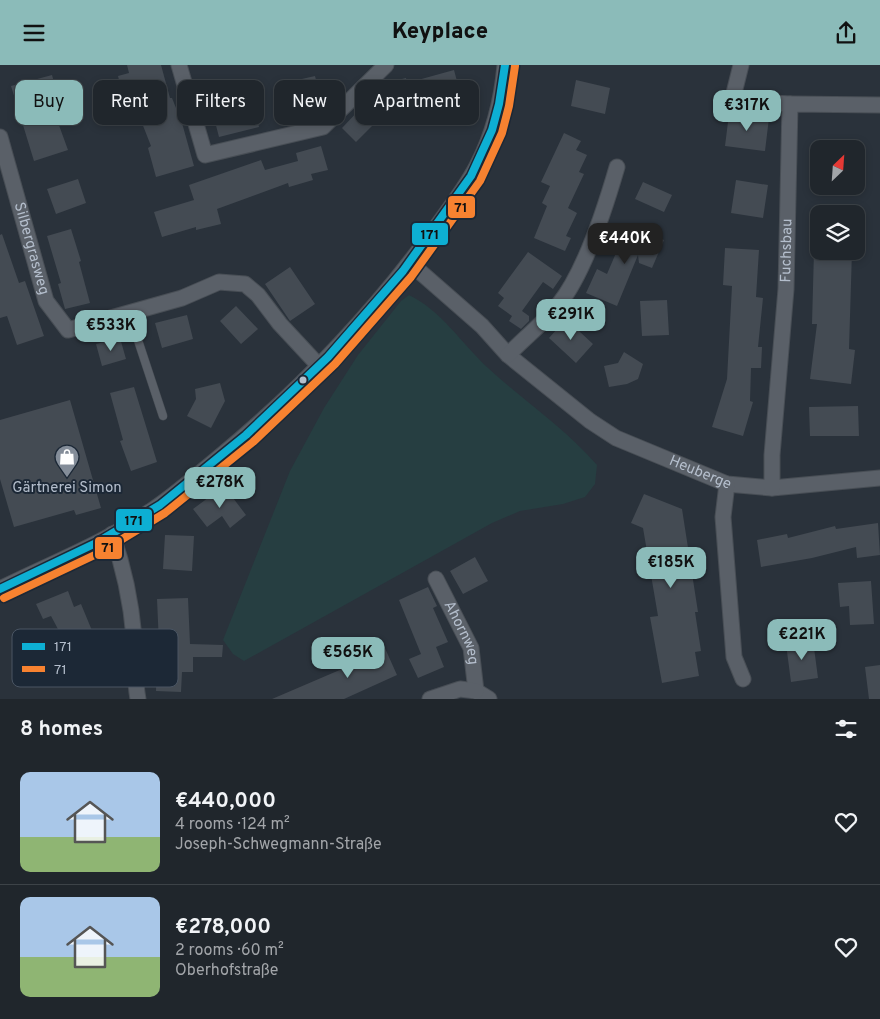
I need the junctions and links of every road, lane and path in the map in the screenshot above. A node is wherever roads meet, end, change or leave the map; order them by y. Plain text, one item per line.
1 (179, 65) edge
2 (386, 65) edge
3 (505, 65) edge
4 (742, 65) edge
5 (790, 104) junction
6 (880, 105) edge
7 (0, 137) edge
8 (617, 167) dead end
9 (410, 263) junction
10 (129, 313) junction
11 (508, 355) junction
12 (320, 367) junction
13 (163, 416) dead end
14 (880, 478) edge
15 (727, 484) junction
16 (772, 488) junction
17 (112, 534) junction
18 (436, 579) dead end
19 (0, 589) edge
20 (133, 629) edge
21 (743, 679) dead end
22 (476, 691) junction
23 (430, 699) edge
24 (489, 699) edge

1 - 2 street
3 - 9 street
4 - 5 street
5 - 6 street
5 - 16 street, Fuchsbau
7 - 10 street, Silbergrasweg
8 - 11 street
9 - 11 street, Heuberge
9 - 12 street
10 - 12 street, Silbergrasweg
10 - 13 lane
11 - 15 street, Heuberge
12 - 17 street
14 - 16 street, Heuberge
15 - 16 street, Heuberge
15 - 21 street
17 - 19 street
17 - 20 street
18 - 22 street, Ahornweg
22 - 23 street, Ahornweg
22 - 24 street

